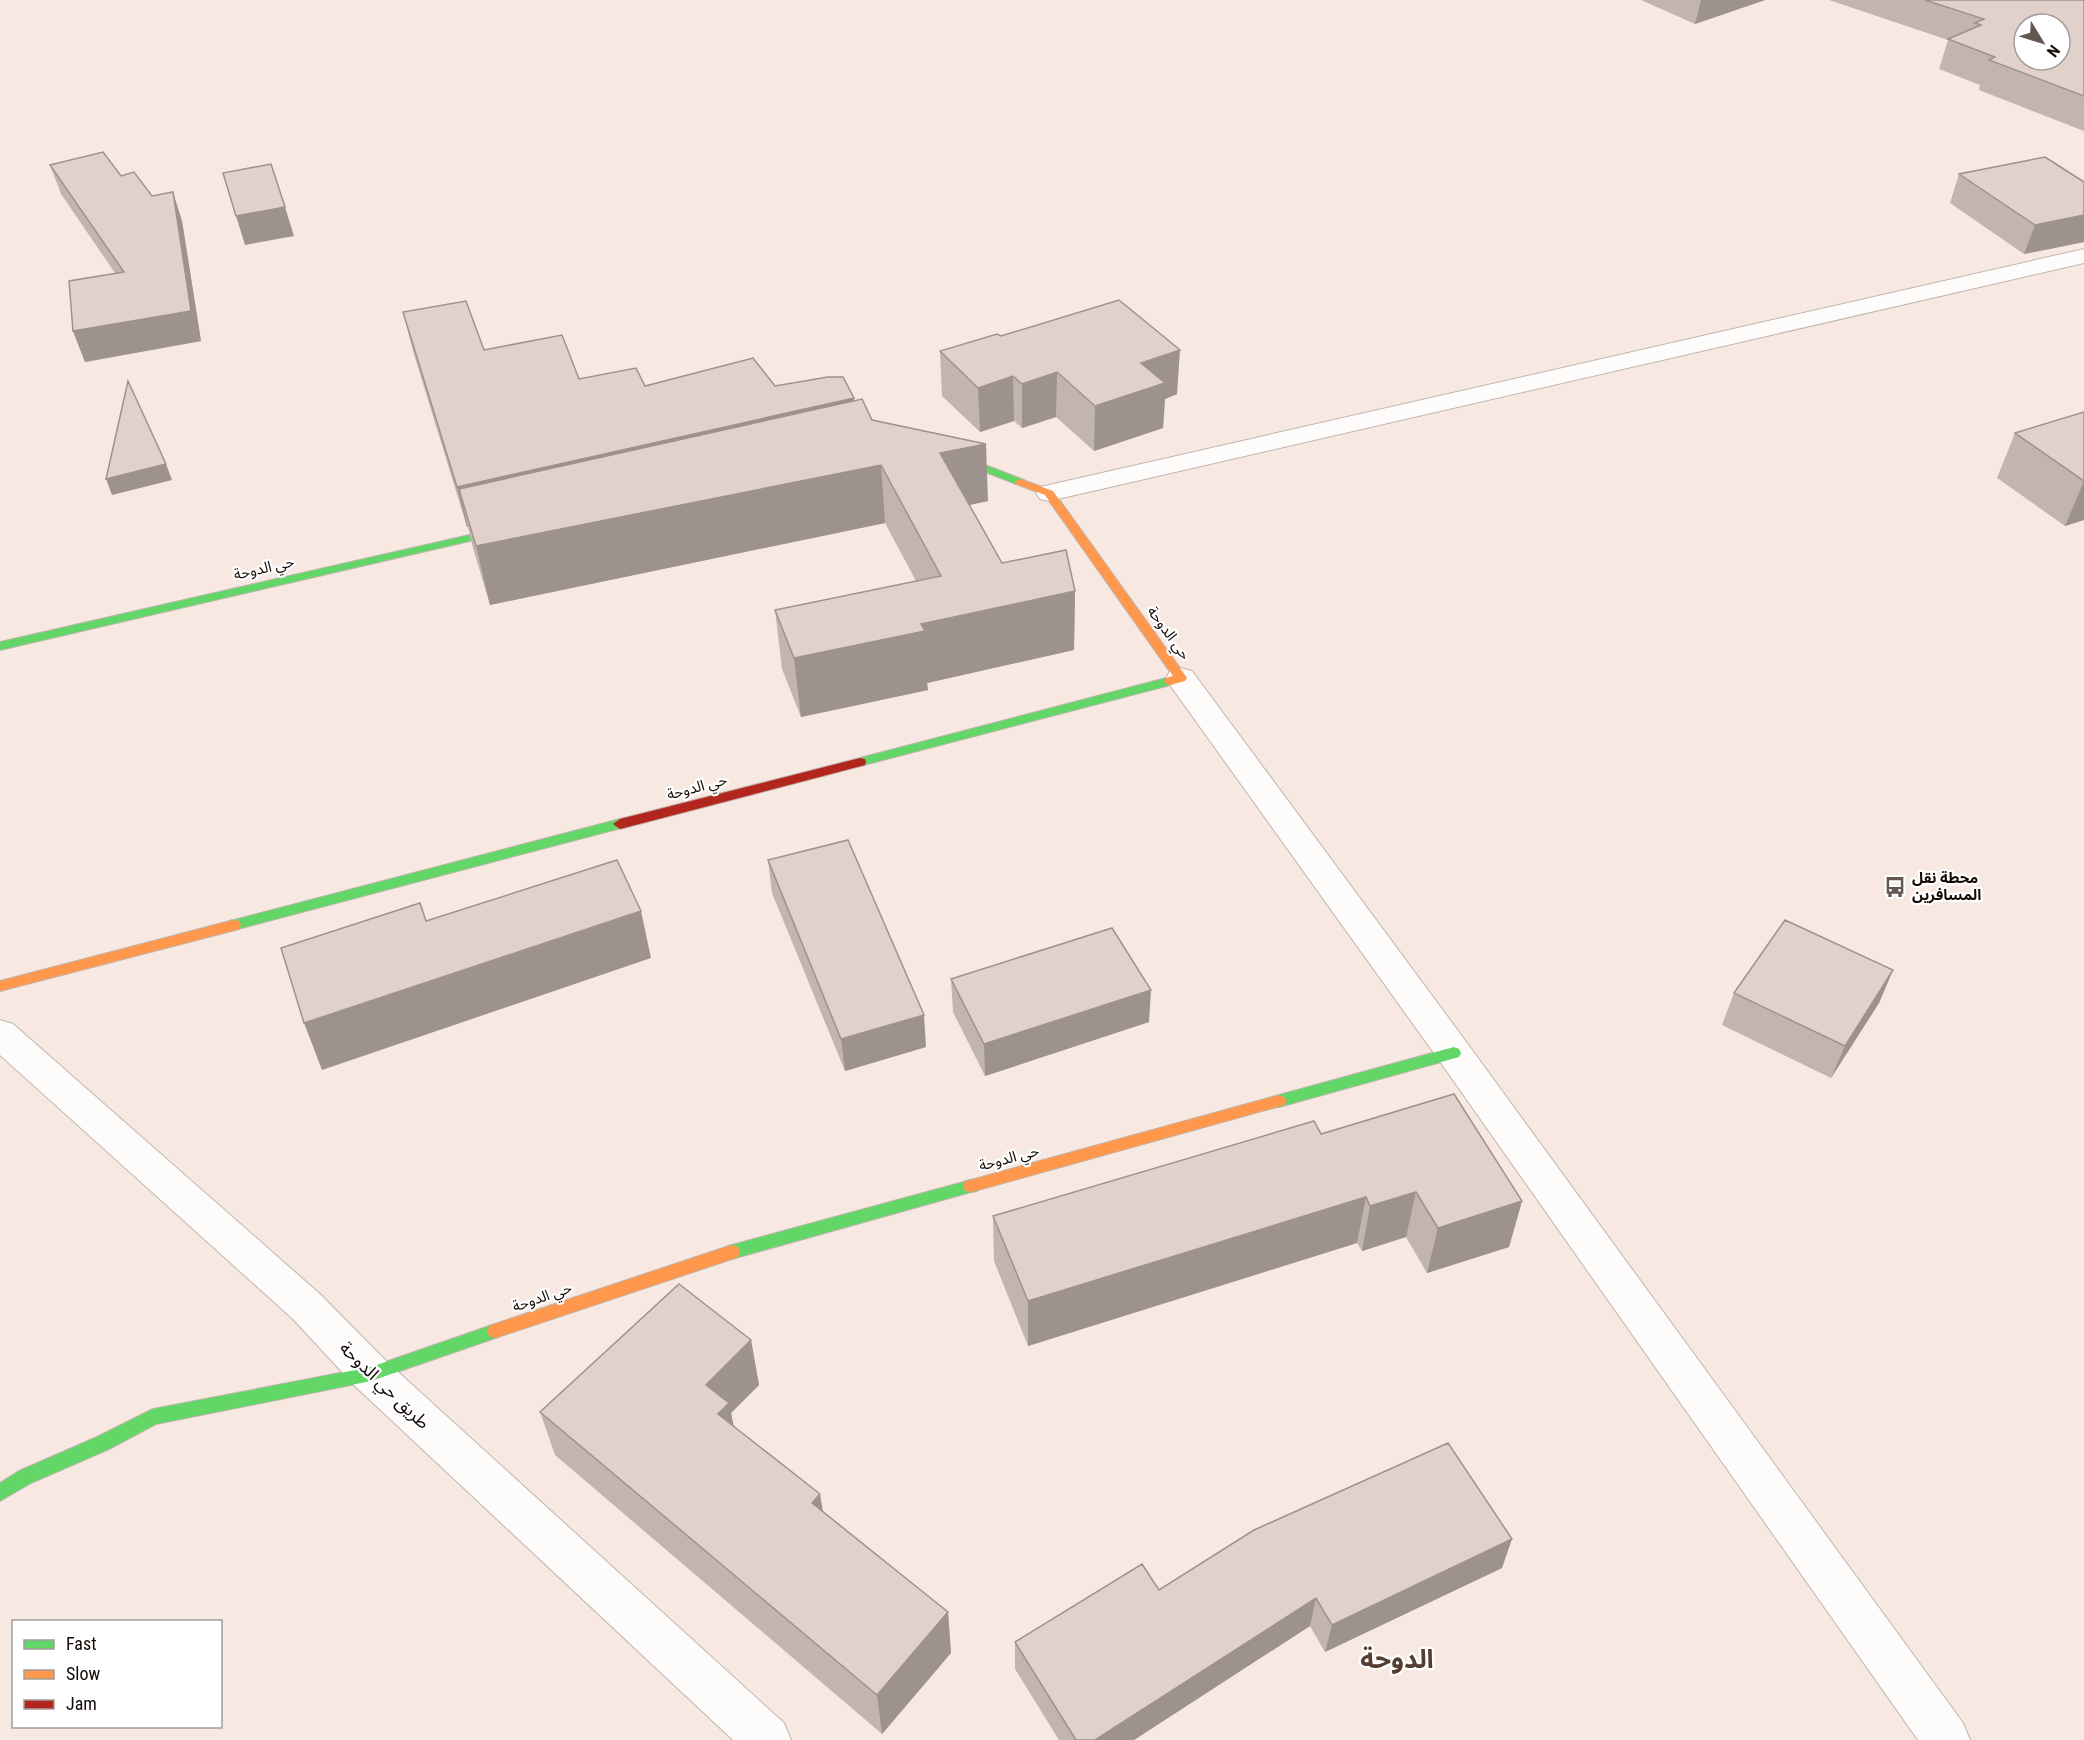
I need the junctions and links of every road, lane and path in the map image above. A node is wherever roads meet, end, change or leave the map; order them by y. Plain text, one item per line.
1 (2084, 256) edge
2 (930, 447) edge
3 (1049, 493) junction
4 (523, 525) edge
5 (0, 646) edge
6 (1181, 678) junction
7 (0, 986) edge
8 (0, 1034) edge
9 (1454, 1053) junction
10 (371, 1374) junction
11 (0, 1493) edge
12 (767, 1740) edge
13 (1946, 1740) edge

1 - 3 street
2 - 3 street
3 - 6 street, حي الدوحة
4 - 5 street, حي الدوحة
6 - 7 street, حي الدوحة
6 - 9 street
8 - 10 street, طريق حي الدوحة
9 - 10 street, حي الدوحة
9 - 13 street
10 - 11 street, حي الدوحة
10 - 12 street, طريق حي الدوحة

